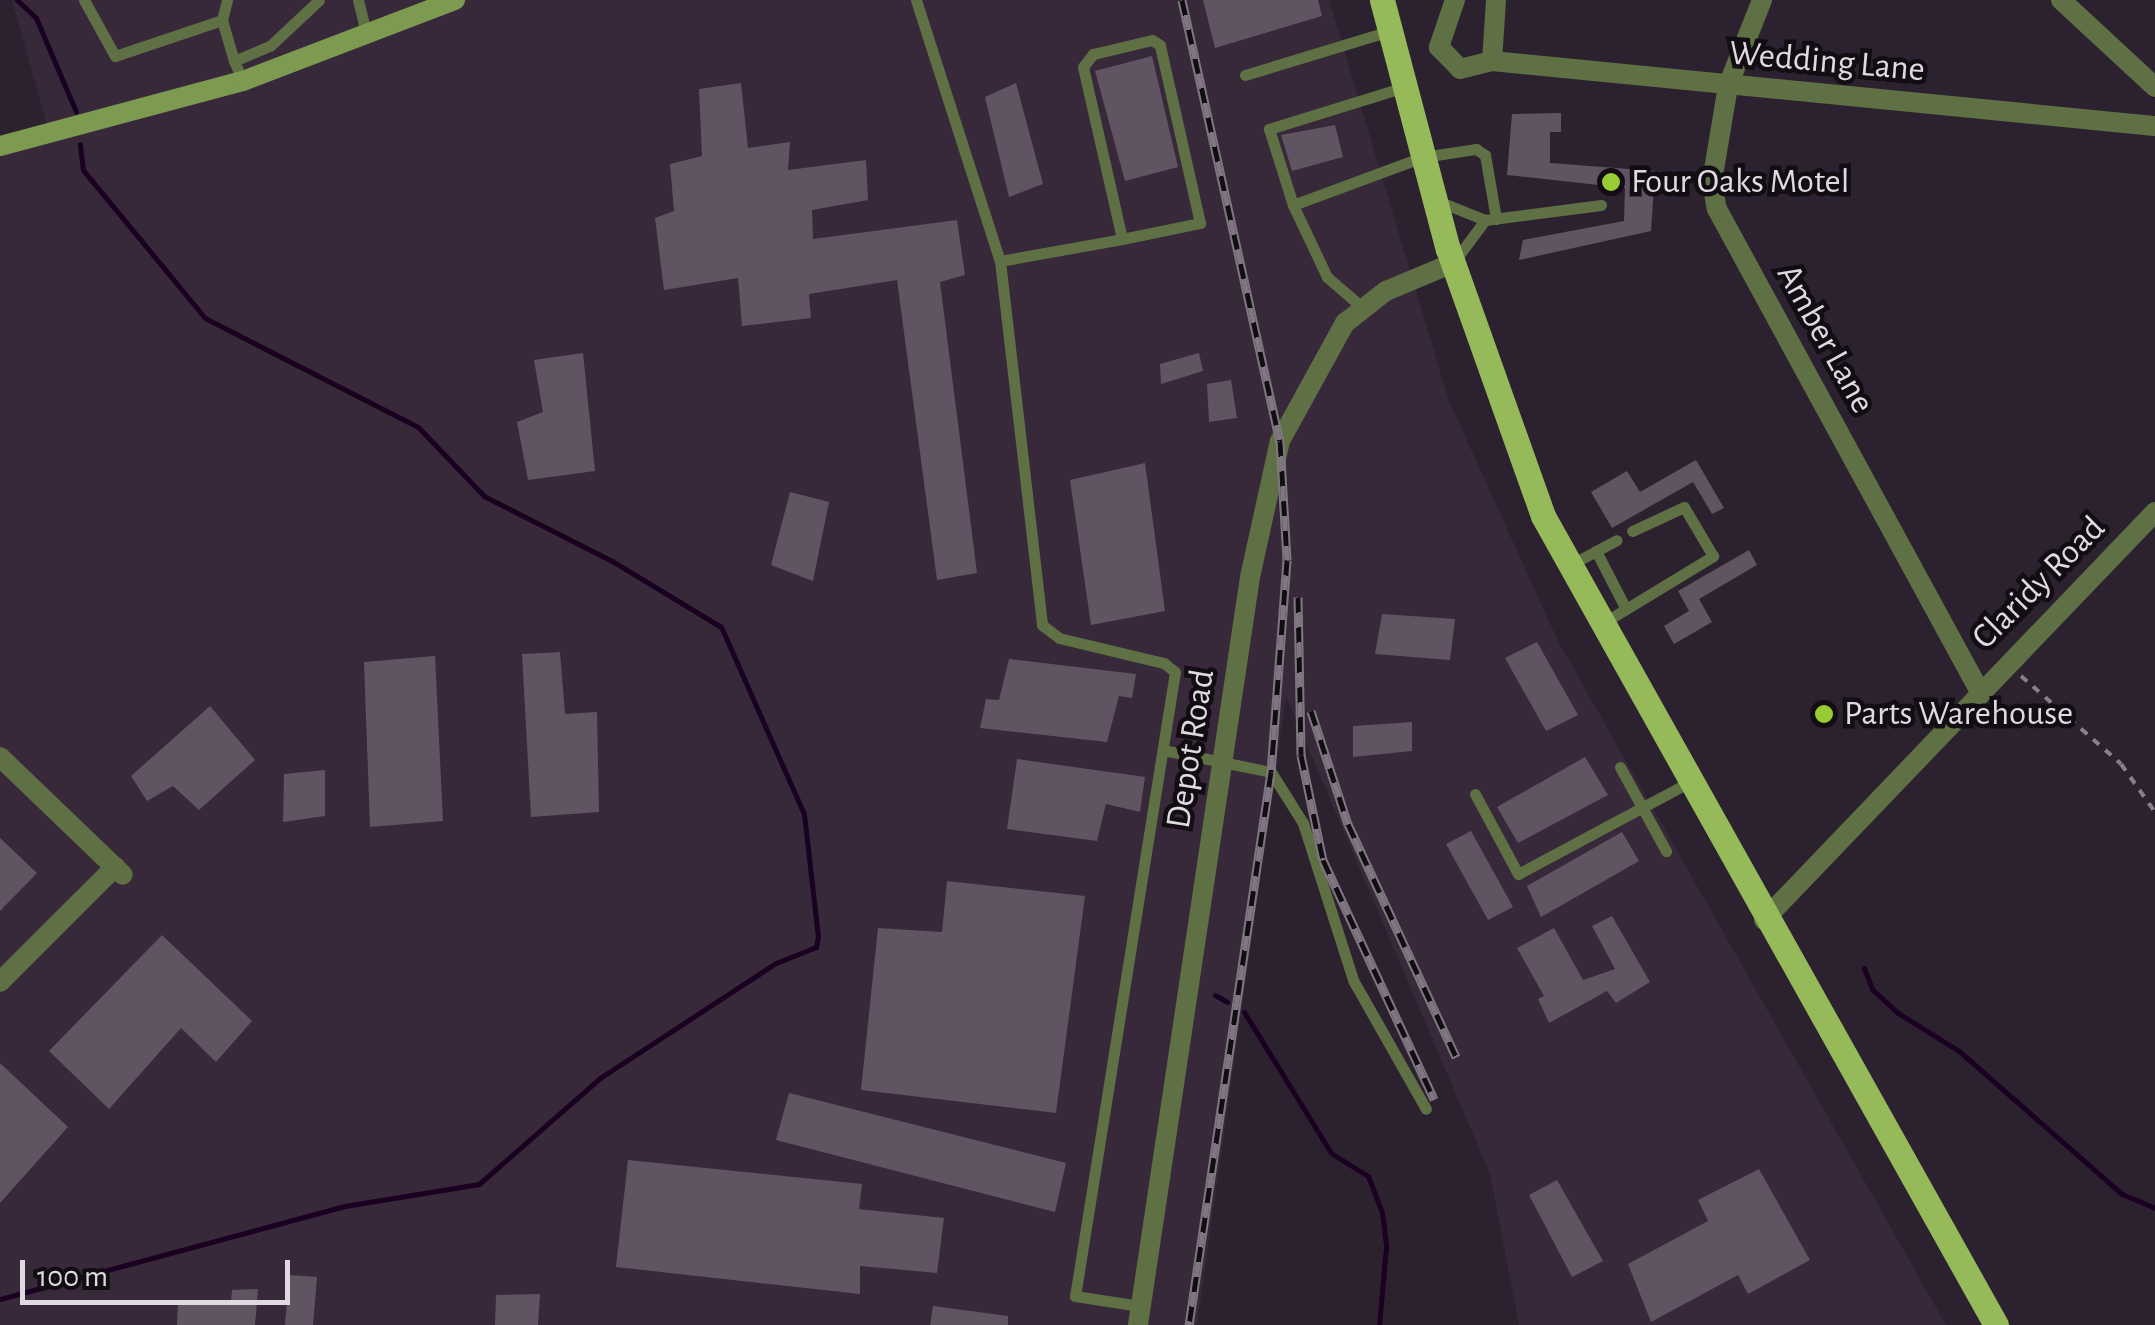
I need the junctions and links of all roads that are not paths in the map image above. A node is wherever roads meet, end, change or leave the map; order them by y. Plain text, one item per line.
1 (84, 0) edge
2 (227, 0) edge
3 (319, 0) edge
4 (358, 0) edge
5 (455, 0) edge
6 (916, 0) edge
7 (1382, 0) edge
8 (1456, 0) edge
9 (1496, 0) edge
10 (1762, 0) edge
11 (2061, 0) edge
12 (222, 20) junction
13 (1390, 31) junction
14 (367, 37) junction
15 (234, 61) junction
16 (1492, 61) junction
17 (1244, 74) dead end
18 (243, 81) junction
19 (1728, 86) junction
20 (2155, 86) edge
21 (1405, 87) junction
22 (2155, 126) edge
23 (0, 146) edge
24 (1424, 157) junction
25 (1435, 200) junction
26 (1293, 205) junction
27 (1601, 205) dead end
28 (1490, 220) junction
29 (1122, 239) junction
30 (1000, 261) junction
31 (1453, 263) junction
32 (1363, 308) junction
33 (2155, 512) edge
34 (1632, 532) dead end
35 (1617, 540) dead end
36 (1596, 551) junction
37 (1568, 566) junction
38 (1626, 609) junction
39 (1599, 626) junction
40 (1979, 690) junction
41 (1164, 750) junction
42 (0, 757) edge
43 (1222, 759) junction
44 (1620, 767) dead end
45 (1688, 783) junction
46 (1475, 794) dead end
47 (1642, 807) junction
48 (1666, 852) dead end
49 (1764, 920) junction
50 (0, 982) edge
51 (1426, 1109) dead end
52 (1139, 1316) edge
53 (1996, 1325) edge

1 - 12 lane
2 - 12 lane
3 - 15 lane
4 - 14 lane
5 - 14 street
6 - 30 lane
7 - 13 main road
8 - 16 street, Wedding Lane
9 - 16 street
10 - 19 street, Amber Lane
11 - 20 street
12 - 15 lane
13 - 17 lane
13 - 21 main road
14 - 18 street
15 - 18 lane
16 - 19 street, Wedding Lane
18 - 23 street
19 - 22 street, Wedding Lane
19 - 40 street, Amber Lane
21 - 24 main road
21 - 26 lane
24 - 25 main road
24 - 26 lane
24 - 28 lane
25 - 28 lane
25 - 31 main road
26 - 32 lane
27 - 28 lane
28 - 31 lane
29 - 29 lane
29 - 30 lane
30 - 41 lane
31 - 32 street, Depot Road
31 - 37 main road
32 - 43 street, Depot Road
33 - 40 street, Claridy Road
34 - 38 lane
35 - 36 lane
36 - 37 lane
36 - 38 lane
37 - 39 main road
38 - 39 lane
39 - 45 main road
40 - 49 street, Claridy Road
41 - 43 lane
41 - 52 lane
42 - 50 street
43 - 51 lane
43 - 52 street, Depot Road
44 - 47 lane
45 - 47 lane
45 - 49 main road
46 - 47 lane
47 - 48 lane
49 - 53 main road

